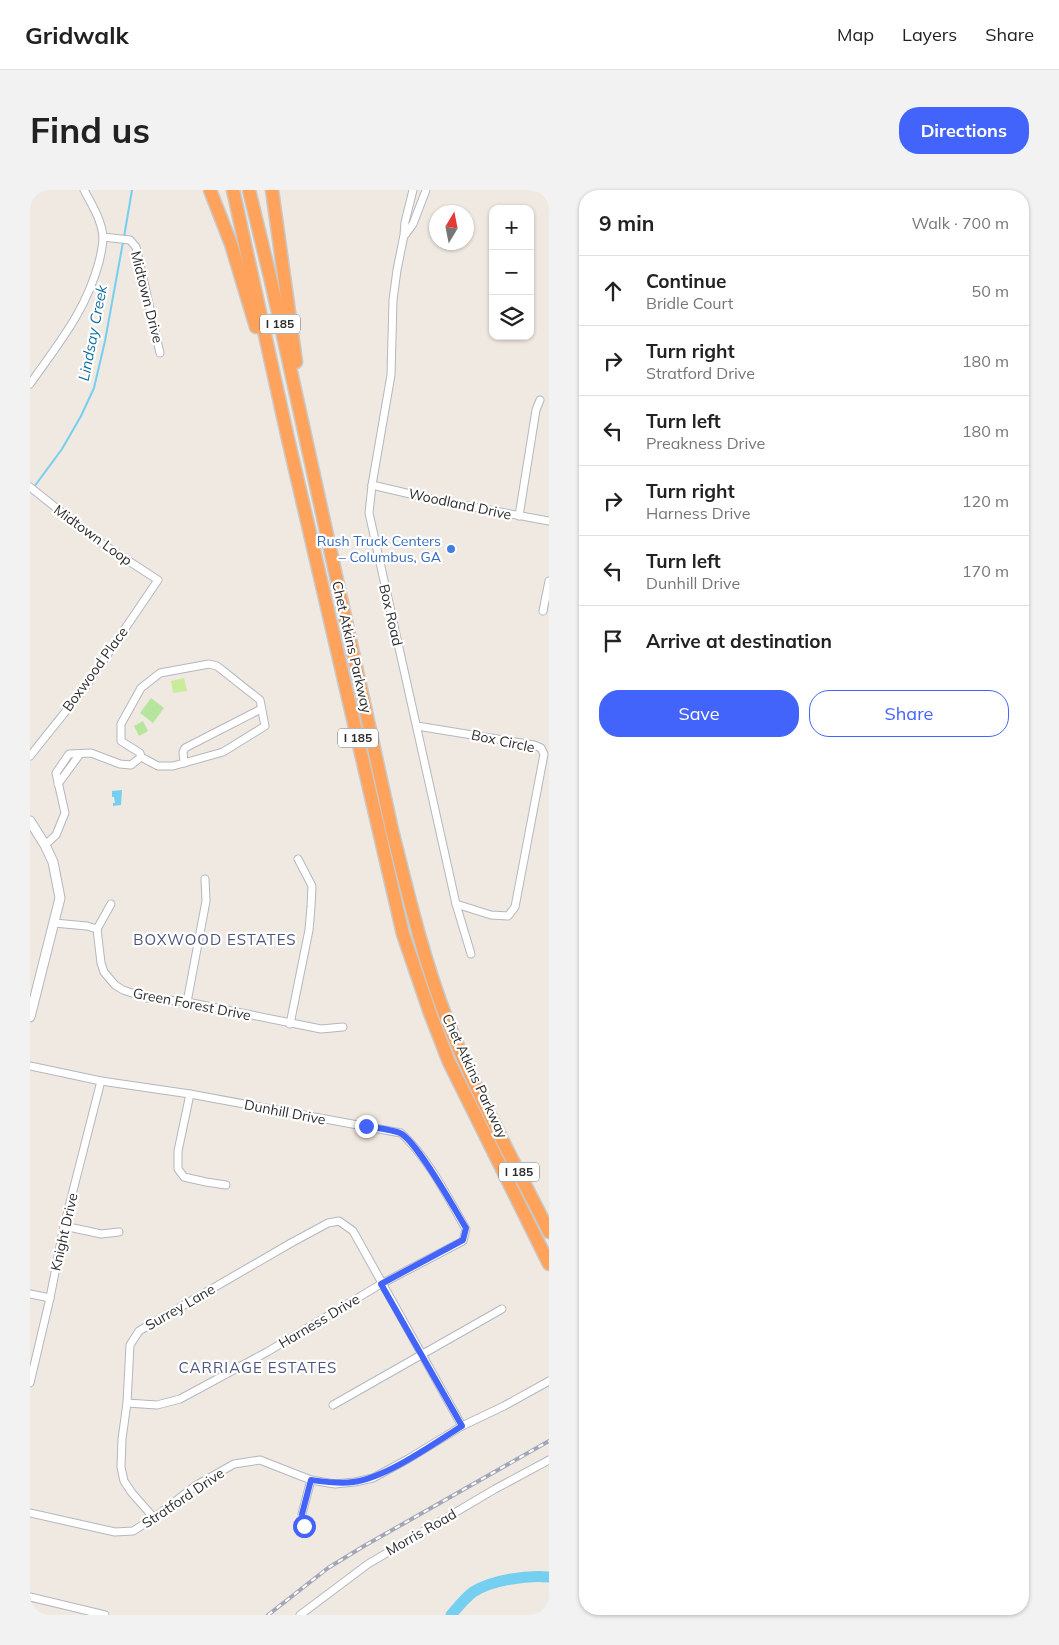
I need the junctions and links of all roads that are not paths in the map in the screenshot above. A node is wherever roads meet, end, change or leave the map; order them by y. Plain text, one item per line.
1 (84, 190) edge
2 (210, 190) edge
3 (233, 190) edge
4 (249, 190) edge
5 (272, 190) edge
6 (413, 190) edge
7 (426, 190) edge
8 (404, 235) junction
9 (103, 237) junction
10 (160, 353) dead end
11 (30, 384) edge
12 (540, 400) dead end
13 (288, 439) junction
14 (309, 459) junction
15 (372, 485) junction
16 (30, 487) edge
17 (519, 516) junction
18 (549, 521) edge
19 (158, 580) joint
20 (549, 581) edge
21 (543, 612) dead end
22 (261, 709) junction
23 (417, 726) junction
24 (30, 756) edge
25 (141, 757) junction
26 (184, 763) junction
27 (30, 821) edge
28 (45, 845) junction
29 (298, 859) dead end
30 (205, 879) dead end
31 (112, 904) dead end
32 (456, 904) junction
33 (54, 923) junction
34 (97, 929) junction
35 (470, 954) dead end
36 (187, 1002) junction
37 (30, 1017) edge
38 (290, 1024) junction
39 (343, 1026) dead end
40 (30, 1066) edge
41 (101, 1081) junction
42 (190, 1094) junction
43 (226, 1185) dead end
44 (64, 1226) junction
45 (119, 1232) dead end
46 (549, 1232) edge
47 (453, 1246) joint
48 (549, 1264) edge
49 (381, 1284) junction
50 (30, 1294) edge
51 (50, 1298) junction
52 (502, 1309) dead end
53 (422, 1355) junction
54 (549, 1381) edge
55 (30, 1383) edge
56 (127, 1403) junction
57 (333, 1405) dead end
58 (462, 1426) junction
59 (549, 1460) edge
60 (311, 1480) junction
61 (30, 1513) edge
62 (154, 1518) junction
63 (304, 1526) dead end
64 (30, 1596) edge
65 (90, 1613) edge
66 (105, 1615) edge
67 (300, 1615) edge

1 - 9 street
2 - 13 highway
3 - 13 highway, Chet Atkins Parkway / I 185
4 - 14 highway, Chet Atkins Parkway / I 185
5 - 14 highway
6 - 8 street, Box Road
7 - 8 street, Box Road
8 - 15 street, Box Road
9 - 10 street, Midtown Drive
9 - 11 street
12 - 17 street
13 - 48 highway, Chet Atkins Parkway / I 185
14 - 46 highway, Chet Atkins Parkway / I 185
15 - 17 street, Woodland Drive
15 - 23 street, Box Road
16 - 19 street, Midtown Loop
17 - 18 street, Woodland Drive
19 - 24 street, Boxwood Place
20 - 21 street
22 - 25 street
22 - 26 street
22 - 26 street
23 - 32 street, Box Road
23 - 32 street, Box Circle
25 - 26 street
25 - 28 street
27 - 28 street
28 - 33 street
29 - 38 street
30 - 36 street
31 - 34 street
32 - 35 street, Box Road
33 - 34 street
33 - 37 street
34 - 36 street, Green Forest Drive
36 - 38 street, Green Forest Drive
38 - 39 street, Green Forest Drive
40 - 41 street, Dunhill Drive
41 - 42 street, Dunhill Drive
41 - 44 street, Knight Drive
42 - 43 street
42 - 47 street, Dunhill Drive
44 - 45 street
44 - 51 street, Knight Drive
47 - 49 street, Harness Drive
49 - 53 street
49 - 56 street, Harness Drive
49 - 56 street, Surrey Lane
50 - 51 street
51 - 55 street, Knight Drive
52 - 53 street
53 - 57 street
53 - 58 street
54 - 58 street, Stratford Drive
56 - 62 street, Surrey Lane
58 - 60 street, Stratford Drive
59 - 67 street, Morris Road
60 - 62 street, Stratford Drive
60 - 63 street
61 - 62 street, Stratford Drive
64 - 65 street
65 - 66 street

